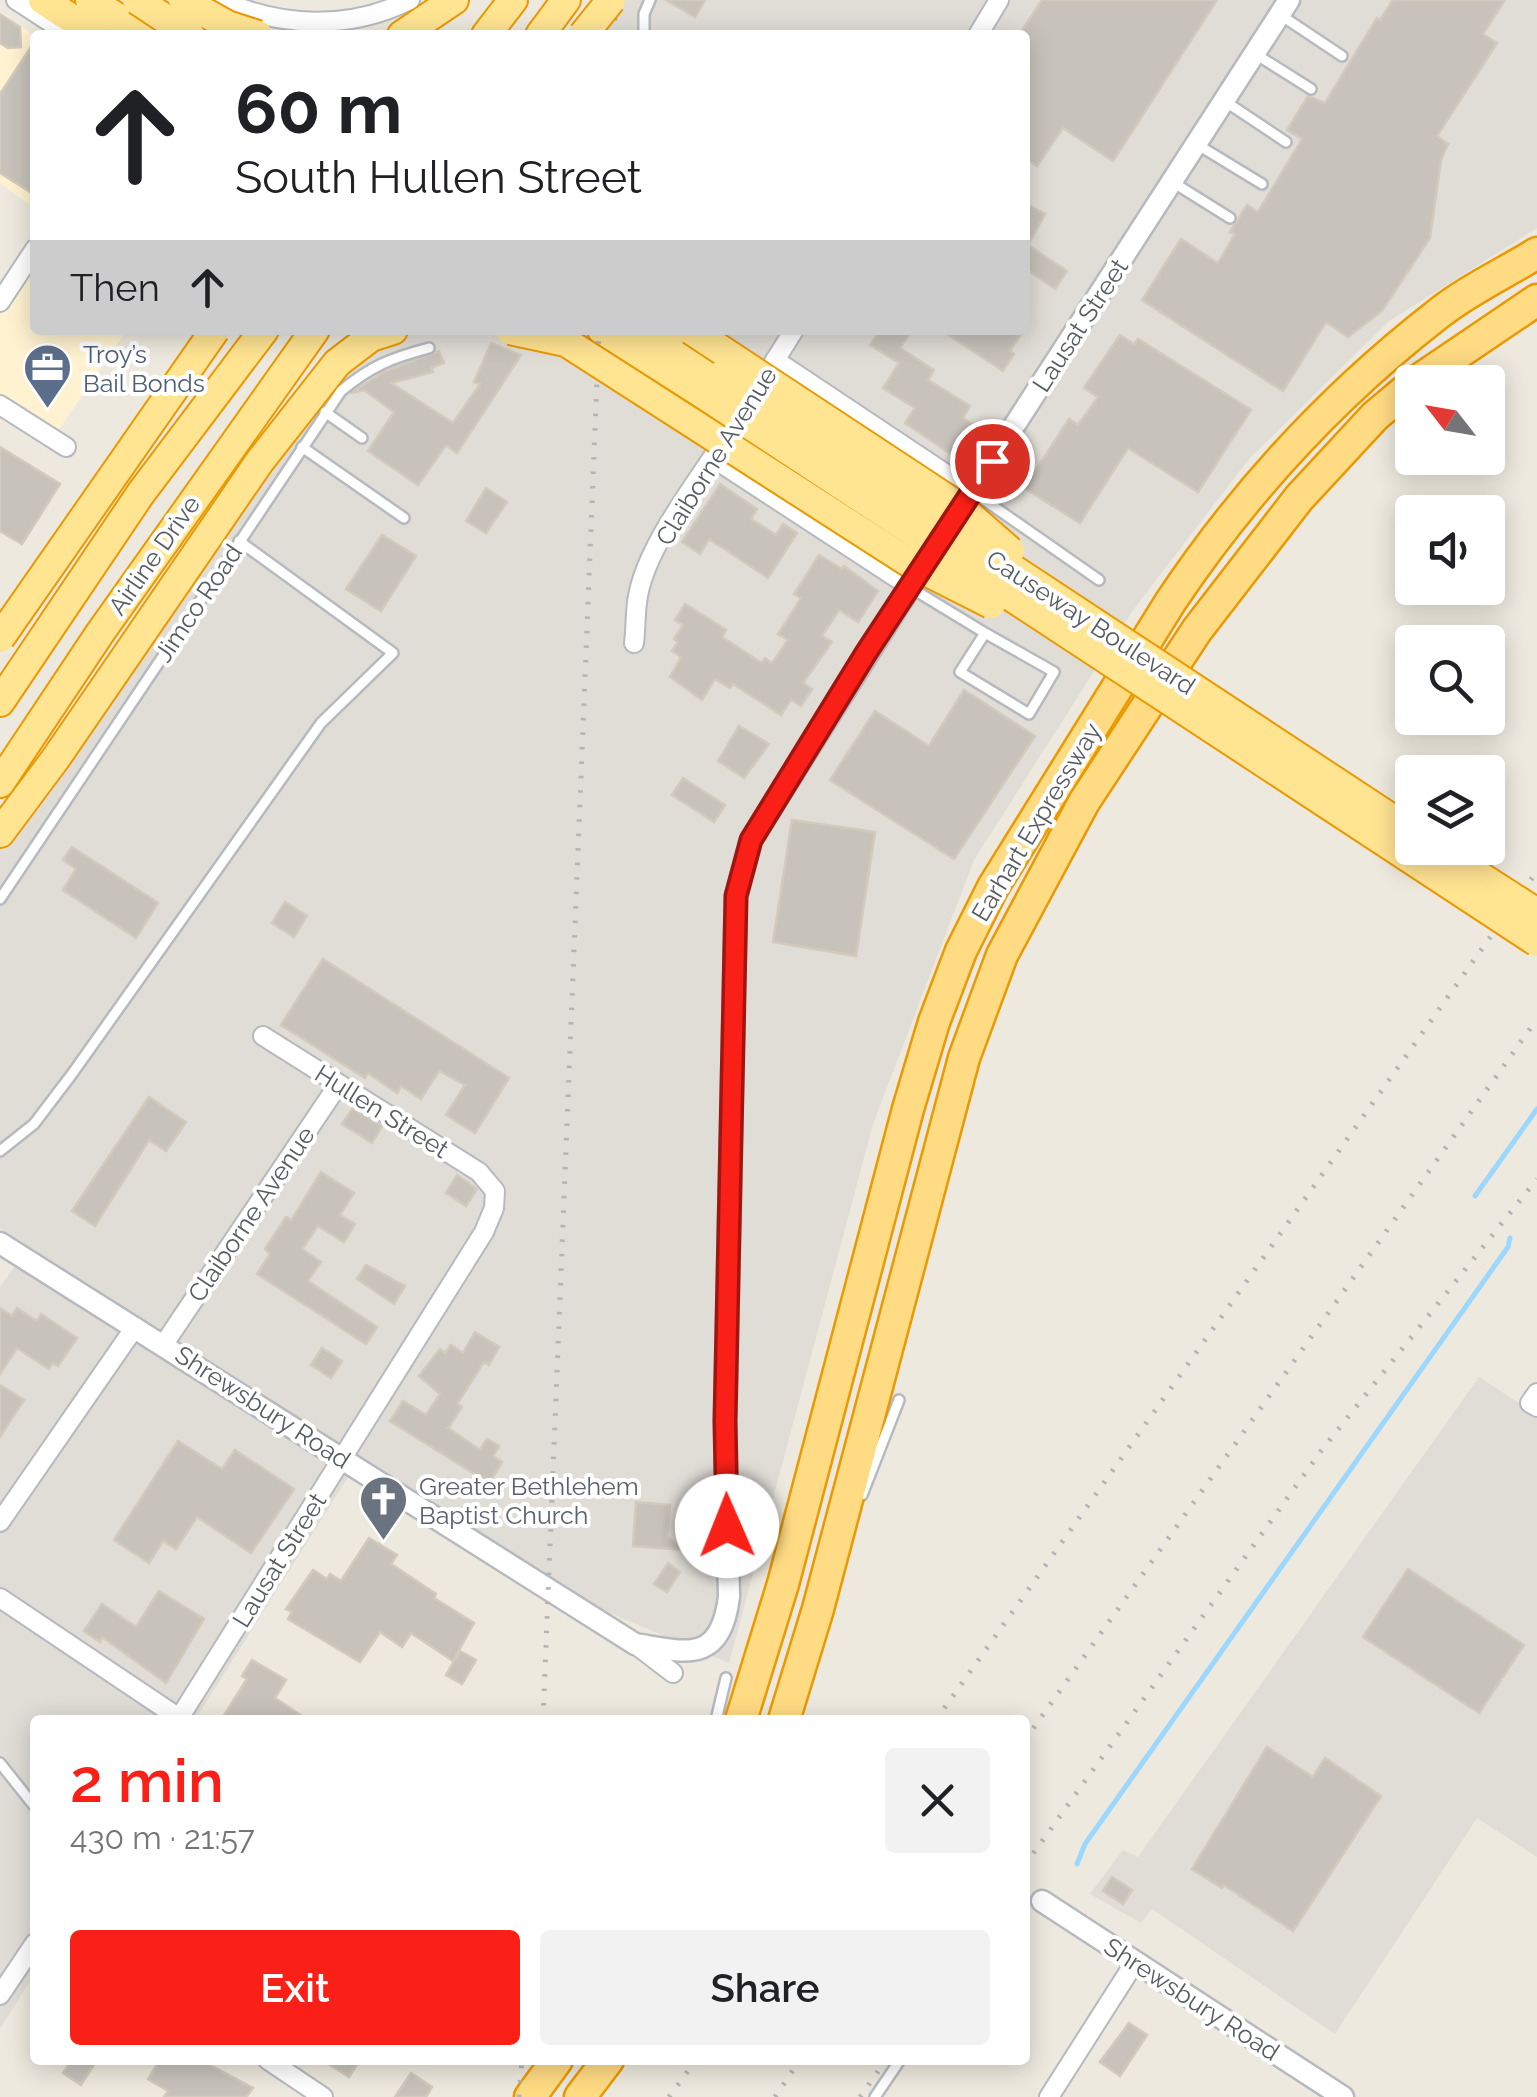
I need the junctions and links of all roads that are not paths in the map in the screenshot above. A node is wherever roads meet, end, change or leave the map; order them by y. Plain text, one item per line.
1 (16, 0) edge
2 (44, 0) edge
3 (90, 0) edge
4 (137, 0) edge
5 (182, 0) edge
6 (196, 0) edge
7 (222, 0) edge
8 (410, 0) edge
9 (454, 0) edge
10 (513, 0) edge
11 (566, 0) edge
12 (610, 0) edge
13 (650, 0) edge
14 (999, 0) edge
15 (1284, 7) edge
16 (62, 30) edge
17 (89, 30) edge
18 (136, 30) edge
19 (177, 30) edge
20 (182, 30) edge
21 (243, 30) edge
22 (409, 30) edge
23 (490, 30) edge
24 (544, 30) edge
25 (588, 30) edge
26 (644, 30) edge
27 (981, 30) edge
28 (1254, 54) junction
29 (1342, 56) dead end
30 (1311, 89) dead end
31 (1224, 100) junction
32 (1286, 142) dead end
33 (1196, 144) junction
34 (1171, 182) junction
35 (1262, 184) dead end
36 (1230, 218) dead end
37 (1537, 254) edge
38 (30, 257) edge
39 (1537, 300) edge
40 (0, 302) edge
41 (212, 335) edge
42 (260, 335) edge
43 (311, 335) edge
44 (377, 335) edge
45 (533, 335) edge
46 (610, 335) edge
47 (654, 335) edge
48 (699, 335) edge
49 (791, 335) edge
50 (428, 348) dead end
51 (775, 360) junction
52 (1442, 365) edge
53 (1395, 399) edge
54 (0, 406) edge
55 (325, 412) junction
56 (362, 438) dead end
57 (66, 447) dead end
58 (302, 447) junction
59 (712, 458) junction
60 (97, 467) dead end
61 (972, 492) junction
62 (140, 494) junction
63 (404, 518) dead end
64 (239, 541) junction
65 (1099, 580) dead end
66 (909, 586) junction
67 (985, 633) junction
68 (0, 638) edge
69 (634, 643) dead end
70 (1124, 644) junction
71 (1096, 655) junction
72 (0, 702) edge
73 (0, 783) edge
74 (1395, 821) edge
75 (0, 833) edge
76 (1462, 865) edge
77 (0, 899) edge
78 (1537, 914) edge
79 (1537, 942) edge
80 (263, 1036) dead end
81 (338, 1085) junction
82 (0, 1150) edge
83 (495, 1191) joint
84 (0, 1243) edge
85 (135, 1328) junction
86 (164, 1344) junction
87 (900, 1400) dead end
88 (343, 1458) junction
89 (0, 1522) edge
90 (0, 1598) edge
91 (818, 1610) junction
92 (635, 1644) junction
93 (673, 1673) dead end
94 (726, 1678) dead end
95 (174, 1715) edge
96 (182, 1715) edge
97 (717, 1715) edge
98 (743, 1715) edge
99 (786, 1715) edge
100 (0, 1763) edge
101 (30, 1801) edge
102 (1034, 1904) edge
103 (30, 1950) edge
104 (1135, 1962) junction
105 (0, 1994) edge
106 (276, 2065) edge
107 (553, 2065) edge
108 (604, 2065) edge
109 (897, 2065) edge
110 (1337, 2096) edge
111 (324, 2097) edge
112 (530, 2097) edge
113 (580, 2097) edge
114 (875, 2097) edge
115 (1049, 2097) edge

1 - 16 street
2 - 17 highway
3 - 18 highway
4 - 20 highway, bridge
5 - 21 highway, bridge
6 - 19 street
7 - 8 street
9 - 22 highway
10 - 23 highway
11 - 24 highway
12 - 25 highway, bridge
13 - 26 lane
14 - 27 street
15 - 28 street, Lausat Street
15 - 29 lane
28 - 30 lane
28 - 31 street, Lausat Street
31 - 32 lane
31 - 33 street, Lausat Street
33 - 34 street, Lausat Street
33 - 35 lane
34 - 36 lane
34 - 61 street, Lausat Street
37 - 98 highway, Earhart Expressway
38 - 40 street
39 - 52 highway, Earhart Expressway
41 - 68 highway, bridge
42 - 62 highway, Airline Drive
43 - 73 highway, Airline Drive
44 - 75 highway
45 - 71 highway, bridge
46 - 71 highway, bridge
47 - 70 highway, Causeway Boulevard, bridge
48 - 70 highway, bridge
49 - 51 street, Claiborne Avenue
50 - 55 lane, Jimco Road
51 - 59 street, Claiborne Avenue
51 - 61 street
53 - 91 highway, Earhart Expressway
54 - 57 street
55 - 56 lane
55 - 58 lane, Jimco Road
58 - 63 lane
58 - 64 lane, Jimco Road
59 - 66 street
59 - 69 street, Claiborne Avenue
60 - 62 lane
61 - 65 lane
61 - 66 street, Lausat Street
62 - 72 highway, Airline Drive
64 - 77 lane, Jimco Road
64 - 82 lane
66 - 67 lane
66 - 92 street, Lausat Street
67 - 67 lane
70 - 74 highway, Causeway Boulevard, bridge
71 - 79 highway, Causeway Boulevard, bridge
76 - 78 highway, bridge
80 - 81 street, Hullen Street
81 - 83 street, Hullen Street
81 - 86 street, Claiborne Avenue
83 - 88 street, Lausat Street
84 - 85 street, Shrewsbury Road
85 - 86 street, Shrewsbury Road
85 - 89 street
86 - 88 street, Shrewsbury Road
87 - 91 lane
88 - 92 street, Shrewsbury Road
88 - 96 street, Lausat Street
90 - 95 street
91 - 99 highway, Earhart Expressway
92 - 93 street, Shrewsbury Road
94 - 97 lane
100 - 101 lane
102 - 104 street, Shrewsbury Road
103 - 105 street
104 - 110 street, Shrewsbury Road
104 - 115 street
106 - 111 street
107 - 112 highway
108 - 113 highway
109 - 114 lane

